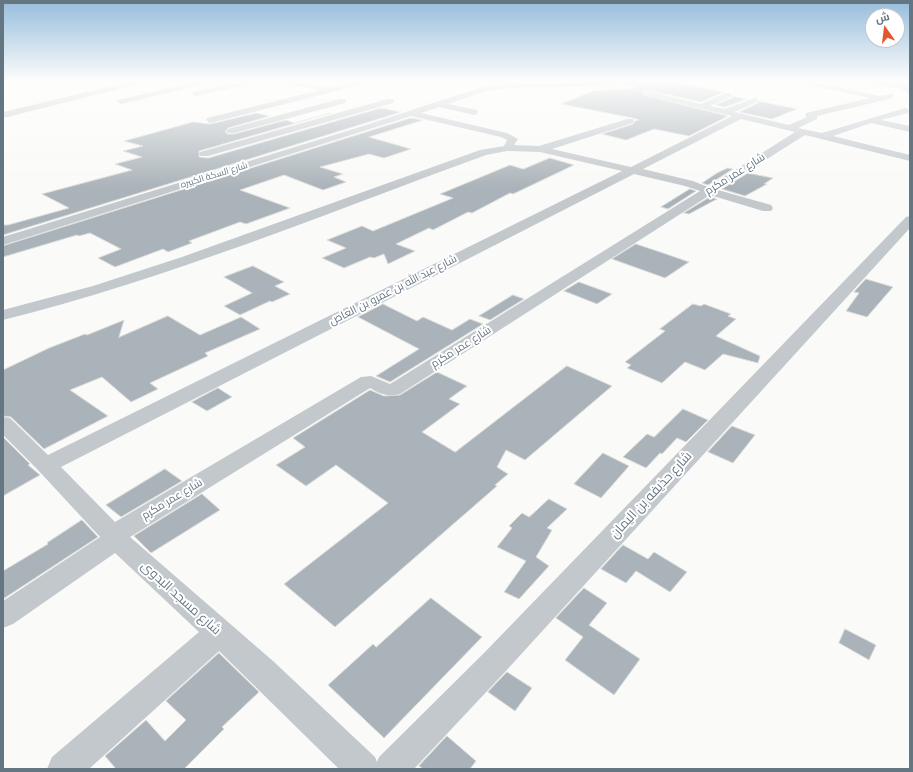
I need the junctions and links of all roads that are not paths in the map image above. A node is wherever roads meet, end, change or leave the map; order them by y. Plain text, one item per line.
1 (225, 116) edge
2 (284, 116) edge
3 (343, 116) edge
4 (388, 116) edge
5 (435, 116) edge
6 (729, 116) edge
7 (742, 116) edge
8 (812, 116) edge
9 (885, 116) edge
10 (210, 120) dead end
11 (870, 120) junction
12 (630, 121) dead end
13 (797, 129) junction
14 (910, 129) edge
15 (231, 132) dead end
16 (823, 136) junction
17 (507, 148) junction
18 (540, 149) junction
19 (204, 154) dead end
20 (910, 158) edge
21 (633, 170) junction
22 (709, 191) junction
23 (767, 208) dead end
24 (910, 220) edge
25 (3, 241) edge
26 (3, 315) edge
27 (3, 424) edge
28 (46, 465) junction
29 (115, 537) junction
30 (3, 616) edge
31 (220, 632) junction
32 (64, 769) edge
33 (363, 769) edge
34 (391, 769) edge

1 - 10 street
2 - 15 street
3 - 19 street
4 - 25 street, شارع السكة الكبيره
5 - 17 street
6 - 21 street, شارع عبد الله بن عمرو بن العاص
7 - 13 street
8 - 13 street, شارع عمر مكرم
9 - 11 street
11 - 14 street
11 - 16 street
12 - 18 street
13 - 16 street
13 - 22 street, شارع عمر مكرم
16 - 20 street
17 - 18 street
17 - 26 street
18 - 21 street
21 - 22 street
21 - 28 street, شارع عبد الله بن عمرو بن العاص
22 - 23 street
22 - 29 street, شارع عمر مكرم
24 - 34 street, شارع حذيفه بن اليمان
27 - 28 street, شارع مسجد البدوى
28 - 29 street, شارع مسجد البدوى
29 - 30 street
29 - 31 street, شارع مسجد البدوى
31 - 32 street
31 - 33 street, شارع مسجد البدوى

